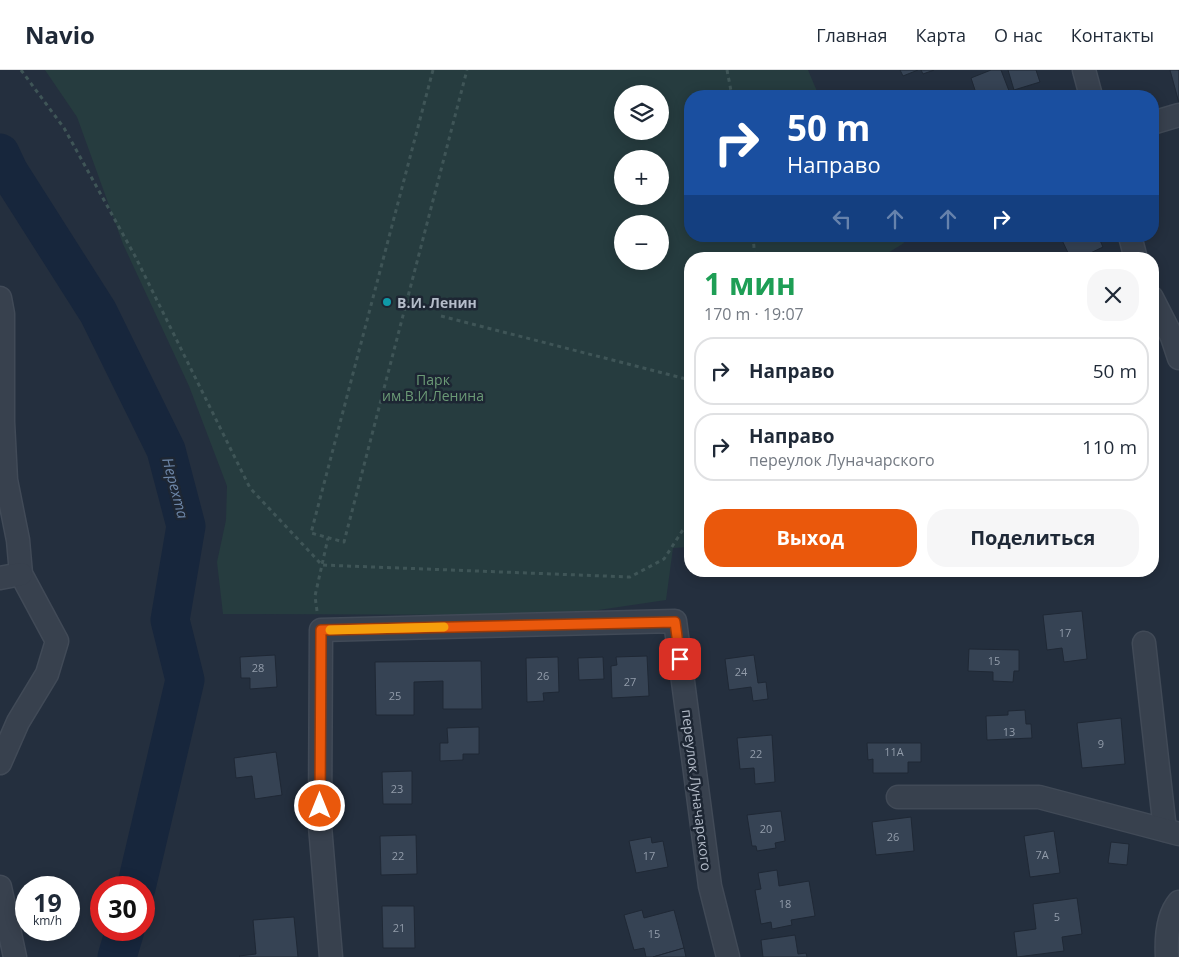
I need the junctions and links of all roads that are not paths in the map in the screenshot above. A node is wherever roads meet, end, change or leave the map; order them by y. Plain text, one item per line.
1 (1084, 70) edge
2 (1089, 90) edge
3 (1179, 115) edge
4 (1159, 121) edge
5 (0, 298) edge
6 (1159, 312) edge
7 (1179, 358) edge
8 (11, 576) edge
9 (1144, 643) dead end
10 (0, 763) edge
11 (898, 797) dead end
12 (1172, 832) edge
13 (0, 887) edge
14 (1179, 902) edge
15 (15, 957) edge
16 (331, 957) edge
17 (728, 957) edge
18 (1167, 957) edge

1 - 2 street
3 - 4 street
5 - 8 street
6 - 7 street
8 - 10 street
9 - 12 street
11 - 12 street
13 - 15 street
14 - 18 street
16 - 17 street, переулок Луначарского

